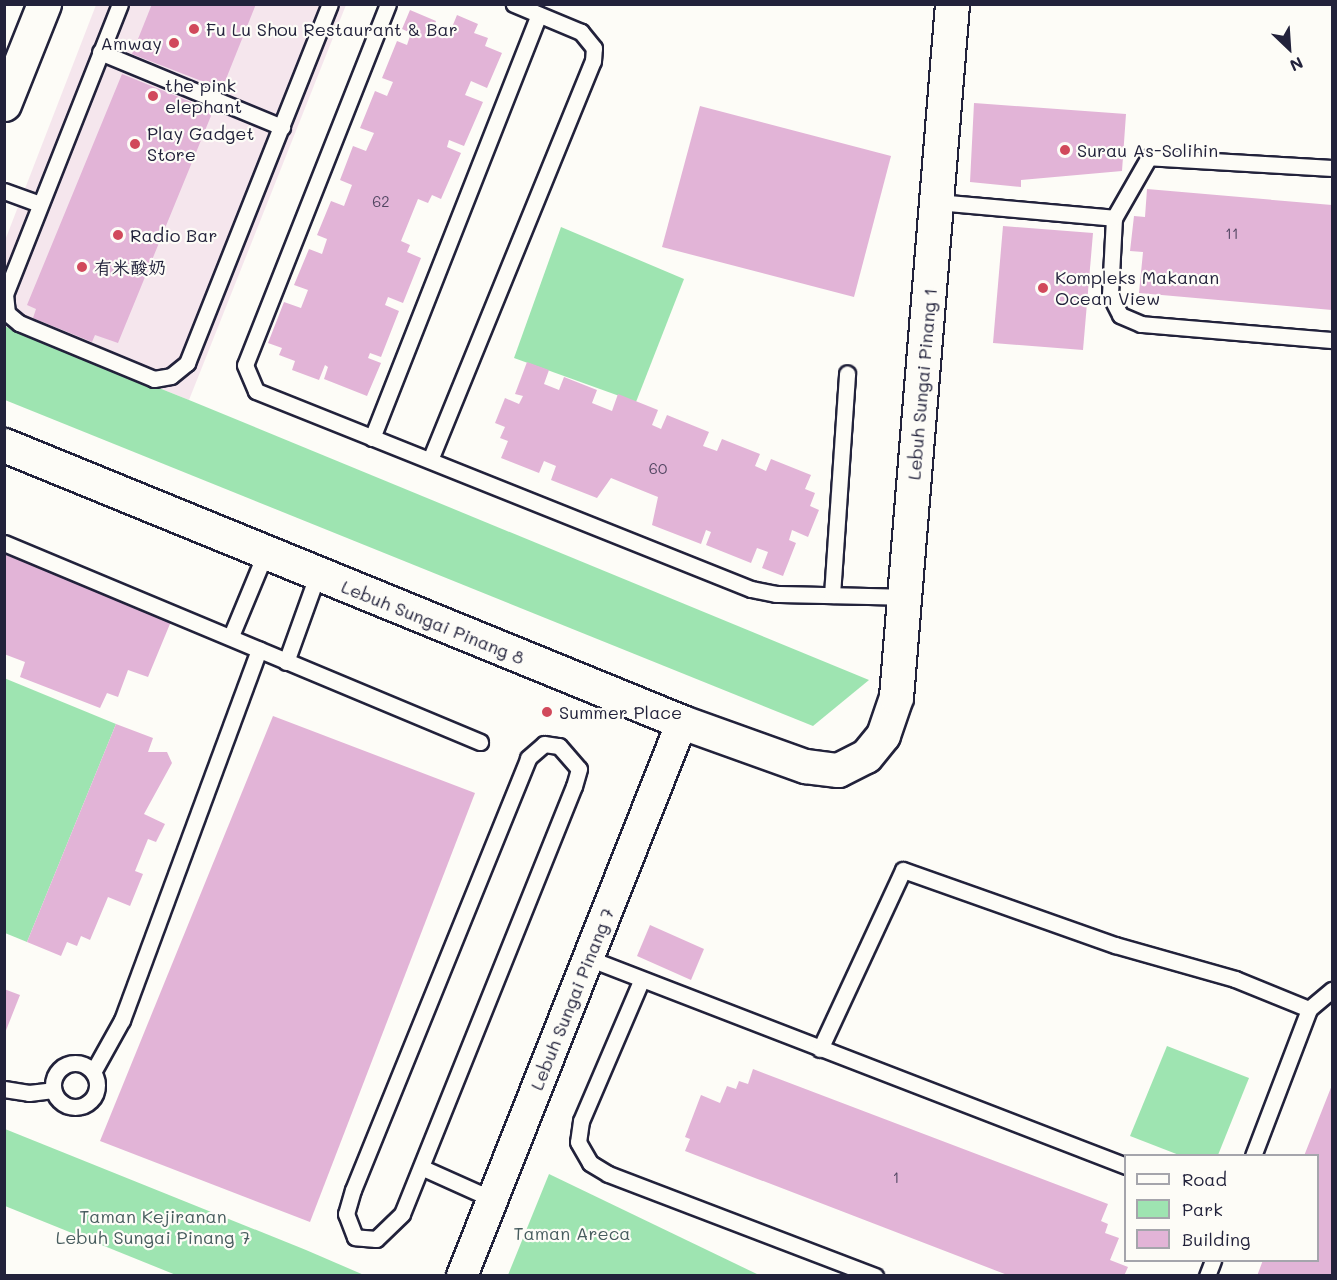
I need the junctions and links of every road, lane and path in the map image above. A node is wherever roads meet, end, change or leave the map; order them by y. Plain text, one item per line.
1 (44, 4) edge
2 (120, 4) edge
3 (330, 4) edge
4 (388, 4) edge
5 (514, 4) edge
6 (952, 4) edge
7 (539, 15) junction
8 (100, 52) junction
9 (4, 104) edge
10 (282, 127) junction
11 (1332, 168) edge
12 (4, 191) edge
13 (936, 202) junction
14 (39, 204) junction
15 (1114, 218) junction
16 (1332, 340) edge
17 (847, 374) dead end
18 (372, 438) junction
19 (4, 445) edge
20 (430, 460) junction
21 (4, 543) edge
22 (265, 554) junction
23 (317, 576) junction
24 (832, 595) junction
25 (905, 597) junction
26 (231, 636) junction
27 (259, 650) junction
28 (286, 662) junction
29 (682, 722) junction
30 (480, 742) dead end
31 (866, 756) joint
32 (588, 958) junction
33 (641, 981) junction
34 (1332, 990) edge
35 (1309, 1009) junction
36 (820, 1049) junction
37 (93, 1072) junction
38 (4, 1089) edge
39 (53, 1090) junction
40 (1253, 1154) edge
41 (1124, 1166) edge
42 (423, 1168) junction
43 (492, 1199) junction
44 (462, 1275) edge
45 (875, 1275) edge

1 - 9 street
2 - 8 lane
3 - 10 lane
4 - 18 lane
5 - 7 lane
6 - 13 street, Lebuh Sungai Pinang 1
7 - 18 lane
7 - 20 lane
8 - 10 lane
8 - 14 lane
10 - 14 lane
11 - 15 lane
12 - 14 lane
13 - 15 lane
13 - 25 street, Lebuh Sungai Pinang 1
15 - 16 lane
17 - 24 lane
18 - 20 lane
19 - 22 street, Lebuh Sungai Pinang 8
20 - 24 lane
21 - 26 lane
22 - 23 street, Lebuh Sungai Pinang 8
22 - 26 lane
23 - 28 lane
23 - 29 street, Lebuh Sungai Pinang 8
24 - 25 lane
25 - 31 street, Lebuh Sungai Pinang 1
26 - 27 lane
27 - 28 lane
27 - 37 lane
28 - 30 lane
29 - 31 street, Lebuh Sungai Pinang 8
29 - 32 street, Lebuh Sungai Pinang 7
32 - 33 lane
32 - 43 street, Lebuh Sungai Pinang 7
33 - 36 lane
33 - 45 lane
34 - 35 lane
35 - 36 lane
35 - 40 lane
36 - 41 lane
37 - 39 lane
37 - 39 lane
38 - 39 lane
42 - 42 lane
42 - 43 lane
43 - 44 street, Lebuh Sungai Pinang 7

